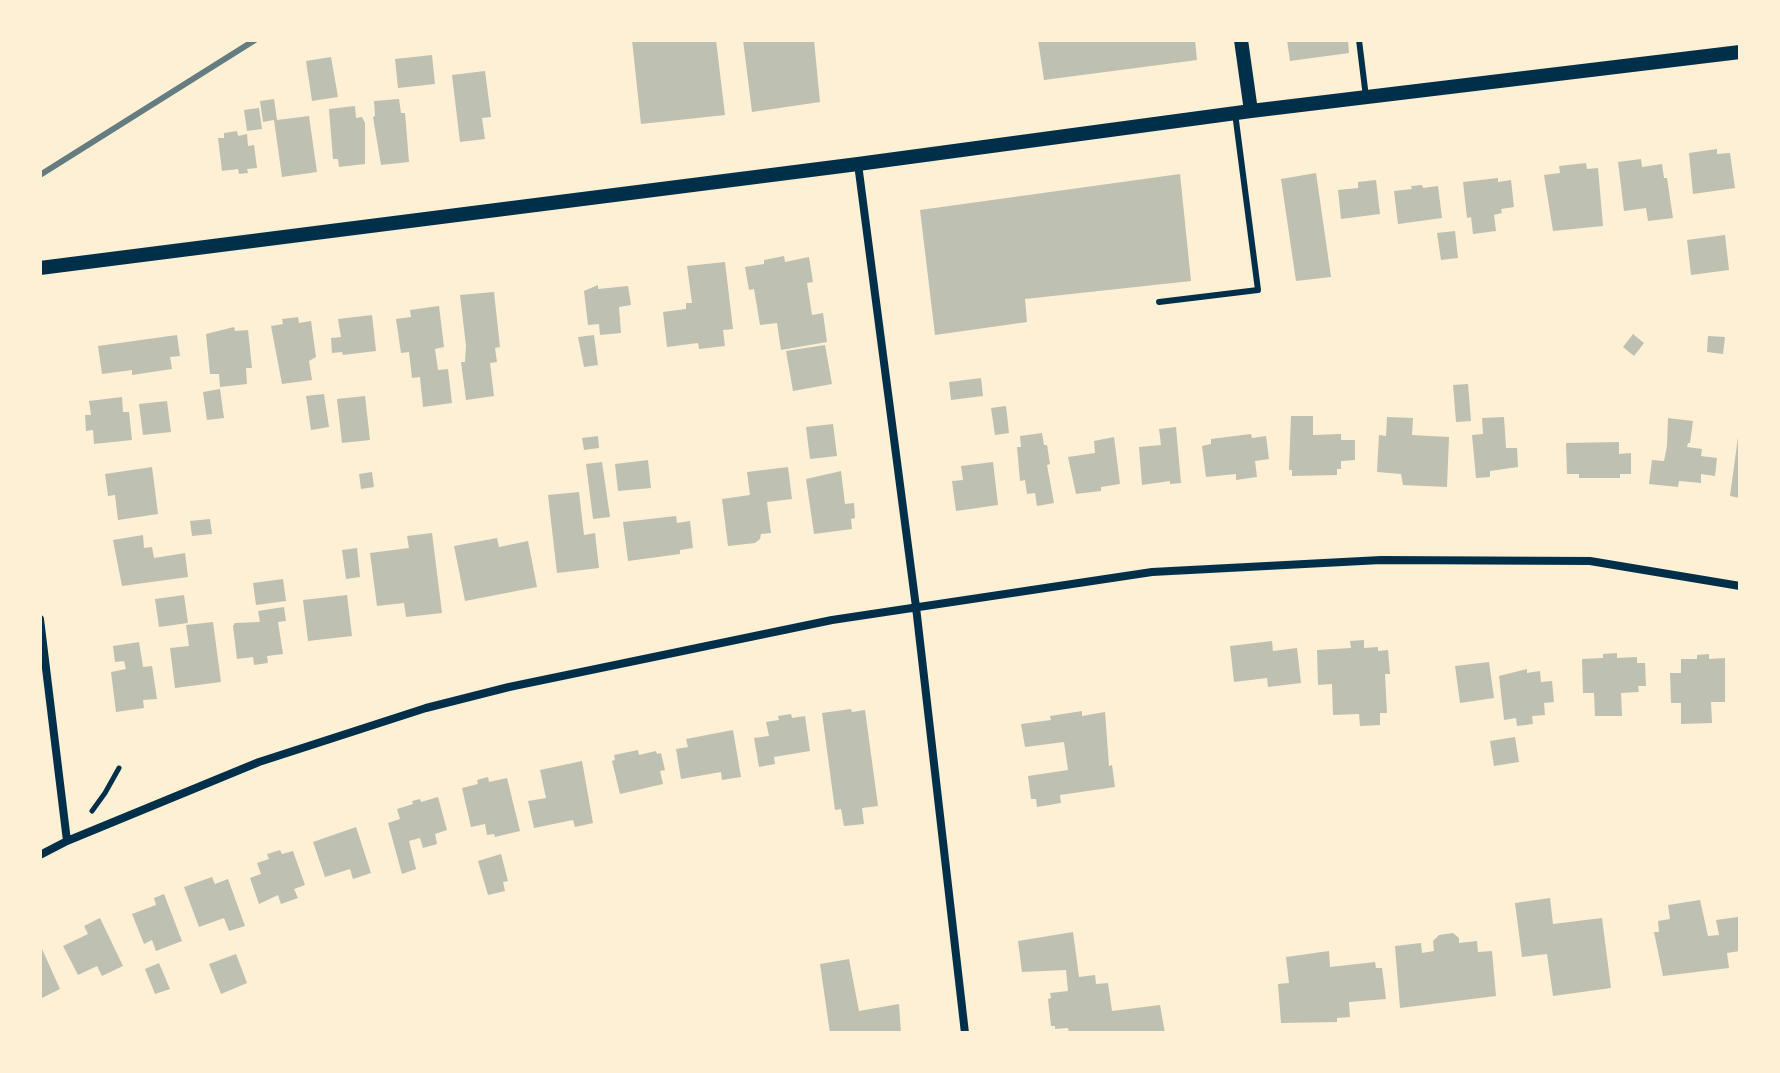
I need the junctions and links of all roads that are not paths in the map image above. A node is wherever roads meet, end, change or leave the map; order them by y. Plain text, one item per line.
1 (1241, 40) edge
2 (1359, 40) edge
3 (1740, 52) edge
4 (1366, 97) junction
5 (1251, 111) junction
6 (1235, 113) junction
7 (858, 164) junction
8 (40, 268) edge
9 (1159, 302) dead end
10 (1740, 586) edge
11 (916, 607) junction
12 (40, 619) edge
13 (67, 841) junction
14 (40, 855) edge
15 (965, 1033) edge

1 - 5 street
2 - 4 lane
3 - 4 street
4 - 5 street
5 - 6 street
6 - 7 street
6 - 9 lane
7 - 8 street
7 - 11 street
10 - 11 street
11 - 13 street
11 - 15 street
12 - 13 street
13 - 14 street

